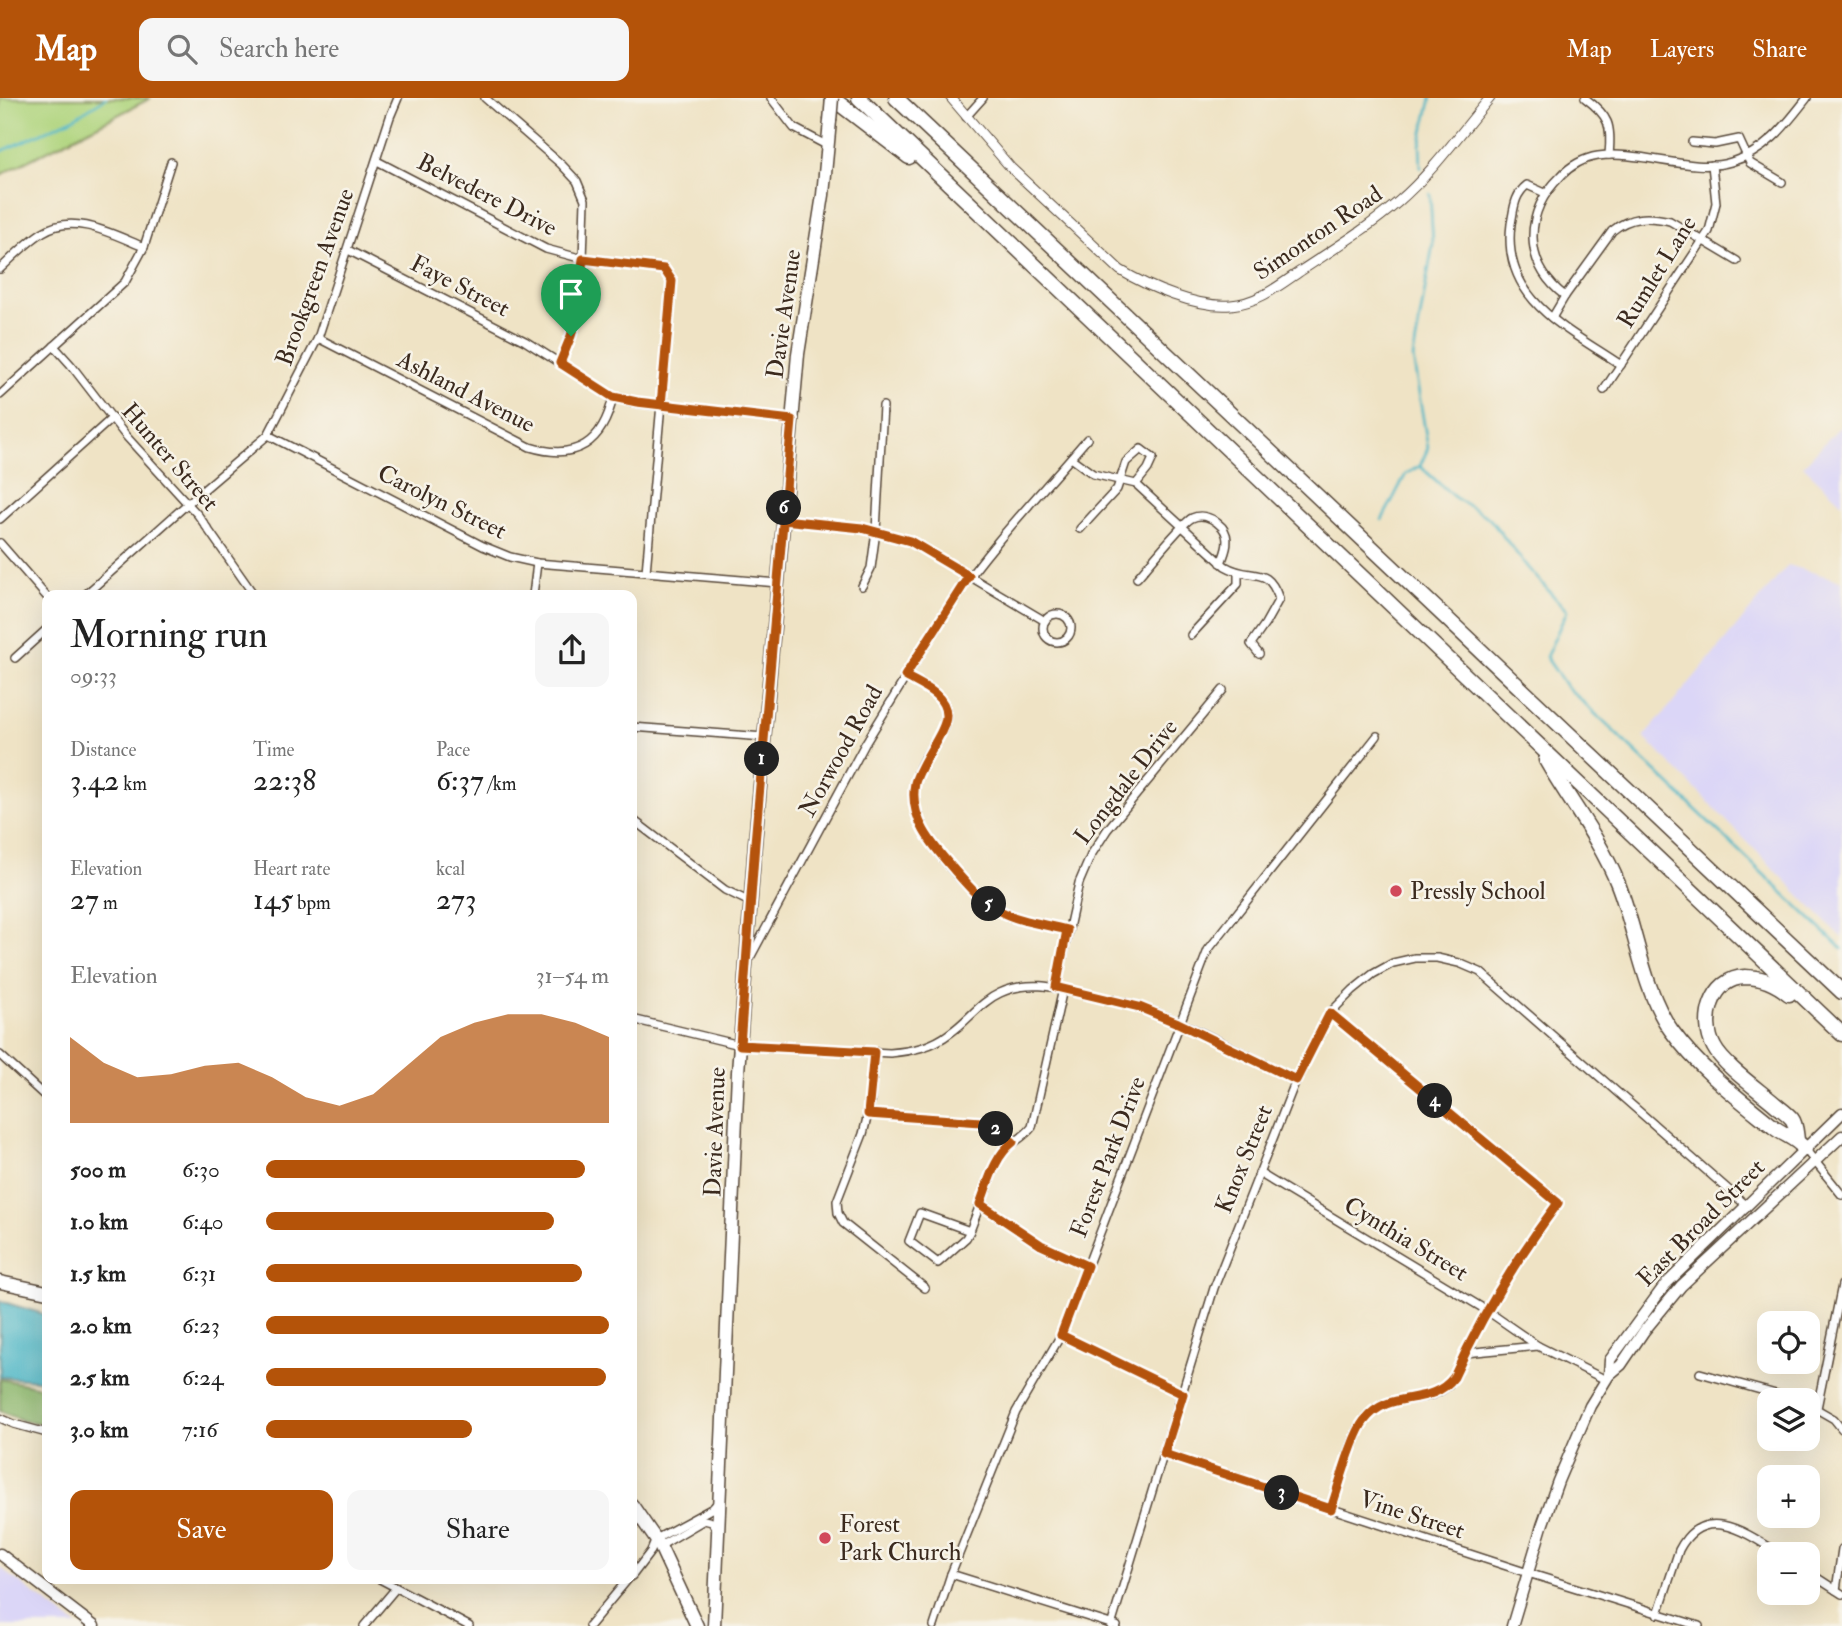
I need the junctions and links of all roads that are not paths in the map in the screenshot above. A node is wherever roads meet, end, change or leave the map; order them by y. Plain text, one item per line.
1 (398, 98) edge
2 (485, 98) edge
3 (771, 98) edge
4 (832, 98) edge
5 (859, 98) edge
6 (896, 98) edge
7 (951, 98) edge
8 (983, 98) edge
9 (1490, 98) edge
10 (1585, 98) edge
11 (1807, 98) edge
12 (966, 117) junction
13 (1692, 142) dead end
14 (828, 146) junction
15 (1609, 155) junction
16 (1747, 156) junction
17 (377, 161) junction
18 (171, 162) dead end
19 (1712, 166) junction
20 (1782, 181) dead end
21 (1545, 193) junction
22 (968, 203) junction
23 (1703, 241) junction
24 (144, 247) junction
25 (348, 250) junction
26 (583, 259) junction
27 (1737, 261) dead end
28 (0, 269) edge
29 (1565, 296) junction
30 (1552, 318) junction
31 (318, 338) junction
32 (54, 346) junction
33 (560, 363) junction
34 (1621, 365) junction
35 (1604, 390) dead end
36 (0, 395) edge
37 (613, 397) junction
38 (661, 405) junction
39 (883, 406) dead end
40 (111, 419) junction
41 (792, 420) junction
42 (268, 435) junction
43 (1087, 439) dead end
44 (1071, 458) junction
45 (1120, 478) junction
46 (1136, 484) junction
47 (187, 504) junction
48 (0, 519) edge
49 (783, 520) junction
50 (1183, 527) junction
51 (1080, 529) dead end
52 (876, 531) junction
53 (0, 543) edge
54 (537, 563) junction
55 (1221, 563) junction
56 (646, 572) junction
57 (1238, 574) junction
58 (969, 576) junction
59 (1137, 579) dead end
60 (778, 583) junction
61 (862, 586) dead end
62 (91, 590) edge
63 (250, 590) edge
64 (534, 590) edge
65 (42, 591) edge
66 (1045, 621) junction
67 (42, 634) edge
68 (1191, 635) dead end
69 (1259, 654) dead end
70 (15, 658) dead end
71 (905, 676) junction
72 (1223, 690) dead end
73 (637, 727) edge
74 (1377, 736) dead end
75 (764, 737) junction
76 (1539, 746) junction
77 (637, 823) edge
78 (750, 902) junction
79 (1067, 930) junction
80 (1777, 930) junction
81 (747, 956) junction
82 (1842, 986) edge
83 (1059, 988) junction
84 (1842, 992) edge
85 (1330, 1013) junction
86 (637, 1020) edge
87 (1178, 1023) junction
88 (1842, 1034) edge
89 (1842, 1040) edge
90 (740, 1045) junction
91 (874, 1052) junction
92 (0, 1055) edge
93 (1296, 1080) junction
94 (42, 1093) edge
95 (1842, 1113) edge
96 (868, 1114) junction
97 (1842, 1136) edge
98 (1013, 1142) junction
99 (1801, 1144) junction
100 (1815, 1161) junction
101 (1259, 1173) junction
102 (1842, 1195) edge
103 (980, 1204) junction
104 (1747, 1206) junction
105 (970, 1231) junction
106 (1087, 1266) junction
107 (0, 1282) edge
108 (1842, 1285) edge
109 (925, 1288) dead end
110 (42, 1291) edge
111 (1486, 1310) junction
112 (1061, 1335) junction
113 (1538, 1346) junction
114 (1465, 1353) junction
115 (1700, 1373) dead end
116 (1608, 1377) junction
117 (1757, 1389) edge
118 (1820, 1393) edge
119 (1183, 1394) junction
120 (1820, 1410) edge
121 (0, 1418) edge
122 (1842, 1429) edge
123 (42, 1432) edge
124 (1164, 1454) junction
125 (720, 1497) junction
126 (1331, 1509) junction
127 (637, 1512) edge
128 (719, 1535) junction
129 (1759, 1542) edge
130 (658, 1543) junction
131 (1842, 1549) edge
132 (0, 1554) edge
133 (669, 1565) junction
134 (639, 1567) junction
135 (637, 1570) edge
136 (1528, 1573) junction
137 (951, 1574) junction
138 (1820, 1580) edge
139 (389, 1584) edge
140 (625, 1584) edge
141 (396, 1588) junction
142 (1839, 1592) edge
143 (1658, 1614) junction
144 (1113, 1625) edge
145 (94, 1626) edge
146 (364, 1626) edge
147 (469, 1626) edge
148 (589, 1626) edge
149 (697, 1626) edge
150 (714, 1626) edge
151 (934, 1626) edge
152 (1512, 1626) edge
153 (1699, 1626) edge

1 - 17 street, Brookgreen Avenue
2 - 26 street
3 - 14 street
4 - 14 main road, Davie Avenue, bridge
4 - 22 highway
5 - 22 highway
6 - 80 highway
7 - 12 street, Simonton Road
8 - 12 street
9 - 12 street, Simonton Road
10 - 15 street
11 - 16 street
13 - 16 street
14 - 41 main road, Davie Avenue
15 - 19 street
15 - 21 street
16 - 19 street
16 - 20 street
17 - 25 street, Brookgreen Avenue
17 - 26 street, Belvedere Drive
18 - 24 street
19 - 23 street, Rumlet Lane
21 - 29 street
21 - 30 street
22 - 76 highway
23 - 27 street
23 - 29 street
23 - 34 street, Rumlet Lane
24 - 28 street
24 - 32 street
25 - 31 street, Brookgreen Avenue
25 - 33 street, Faye Street
26 - 33 street
26 - 38 street, Belvedere Drive
29 - 30 street
30 - 34 street
31 - 37 street, Ashland Avenue
31 - 42 street, Brookgreen Avenue
32 - 36 street
32 - 40 street, Hunter Street
33 - 37 street, Faye Street
34 - 35 street, Rumlet Lane
37 - 38 street, Faye Street
38 - 41 street, Faye Street
38 - 56 street
39 - 52 street
40 - 47 street, Hunter Street
40 - 48 street
41 - 49 main road, Davie Avenue
42 - 47 street, Brookgreen Avenue
42 - 54 street, Carolyn Street
43 - 44 street, Norwood Road
44 - 45 street
44 - 58 street, Norwood Road
45 - 46 street
45 - 46 street
45 - 51 street
46 - 50 street
47 - 62 street, Brookgreen Avenue
47 - 63 street, Hunter Street
49 - 52 street
49 - 60 main road, Davie Avenue
50 - 55 street
50 - 55 street
50 - 59 street
52 - 58 street
52 - 61 street
53 - 65 street
54 - 56 street, Carolyn Street
54 - 64 street
55 - 57 street
56 - 60 street, Carolyn Street
57 - 68 street
57 - 69 street
58 - 66 street
58 - 71 street, Norwood Road
60 - 75 main road, Davie Avenue
66 - 66 street
67 - 70 street
71 - 79 street
71 - 81 street, Norwood Road
72 - 79 street, Longdale Drive
73 - 75 street
74 - 87 street, Forest Park Drive
75 - 78 main road, Davie Avenue
76 - 88 highway
76 - 99 highway
77 - 78 street
78 - 81 main road, Davie Avenue
79 - 83 street, Longdale Drive
80 - 82 highway
80 - 84 highway
81 - 90 main road, Davie Avenue
83 - 87 street
83 - 91 street
83 - 98 street, Longdale Drive
85 - 93 street, Knox Street
85 - 104 street, Knox Street
85 - 111 street
86 - 90 street
87 - 93 street
87 - 106 street, Forest Park Drive
89 - 99 highway
90 - 91 street
90 - 125 main road, Davie Avenue
91 - 96 street
92 - 94 street
93 - 101 street, Knox Street
95 - 99 main road, East Broad Street
96 - 98 street
96 - 109 street
97 - 100 main road, East Broad Street
98 - 103 street, Longdale Drive
99 - 100 street
99 - 104 main road, East Broad Street
100 - 102 street
100 - 116 main road, East Broad Street
101 - 111 street, Cynthia Street
101 - 119 street, Knox Street
103 - 105 street, Longdale Drive
103 - 106 street
104 - 116 main road, East Broad Street
105 - 105 street
106 - 112 street, Forest Park Drive
107 - 110 main road
108 - 118 street
111 - 113 street, Cynthia Street
111 - 114 street
112 - 119 street
112 - 137 street, Forest Park Drive
113 - 114 street
113 - 116 street, Cynthia Street
114 - 126 street
115 - 117 street
116 - 136 main road, East Broad Street
119 - 124 street, Knox Street
120 - 122 street
121 - 123 street
124 - 126 street, Vine Street
124 - 144 street, Knox Street
125 - 128 main road, Davie Avenue
125 - 130 street
126 - 136 street, Vine Street
127 - 130 main road
128 - 130 street
128 - 150 main road, Davie Avenue
129 - 143 street
130 - 133 main road
130 - 134 street
131 - 142 street
132 - 145 main road
133 - 134 street
133 - 149 main road
134 - 135 street
136 - 143 street, Vine Street
136 - 152 main road, East Broad Street
137 - 144 street
137 - 151 street, Forest Park Drive
138 - 142 street
139 - 141 street
140 - 148 street
141 - 146 street
141 - 147 street
143 - 153 street, Vine Street

